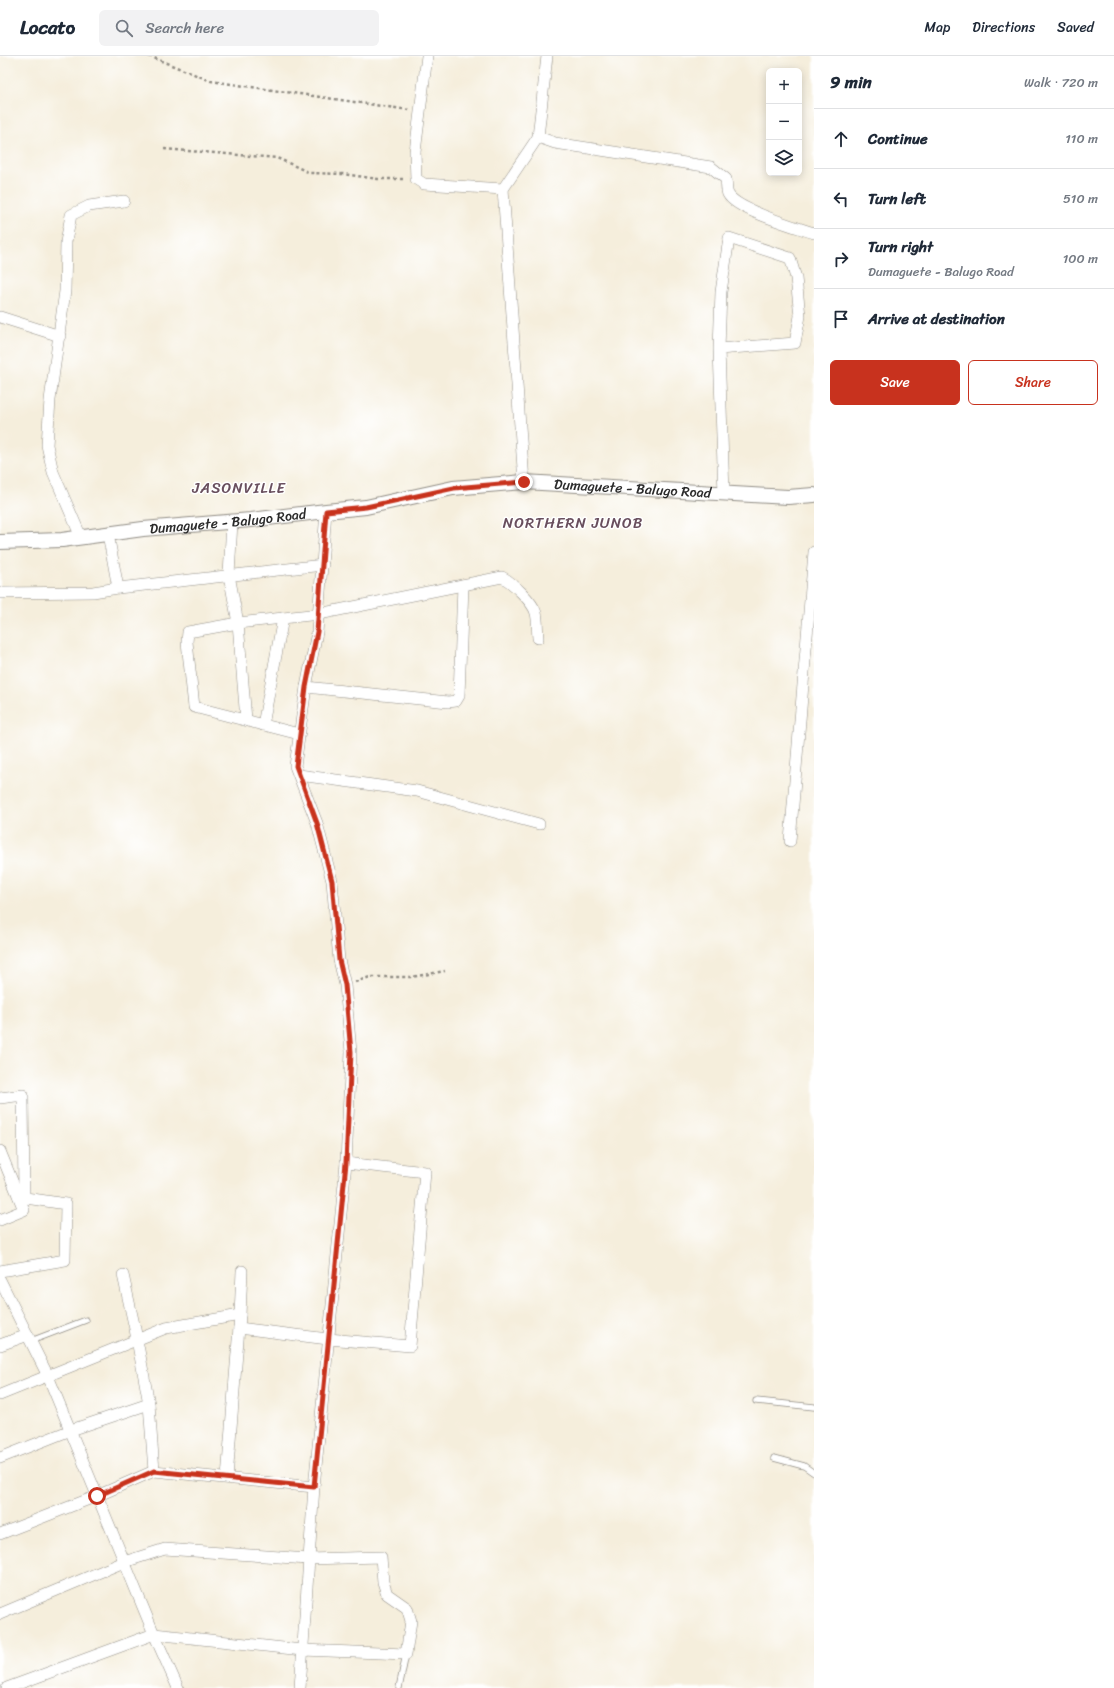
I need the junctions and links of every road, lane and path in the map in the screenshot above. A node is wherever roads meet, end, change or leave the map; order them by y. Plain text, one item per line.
1 (148, 56) edge
2 (427, 56) edge
3 (547, 56) edge
4 (420, 112) junction
5 (538, 137) junction
6 (164, 149) dead end
7 (416, 179) junction
8 (503, 189) junction
9 (124, 201) dead end
10 (814, 233) edge
11 (0, 317) edge
12 (60, 336) junction
13 (719, 349) junction
14 (524, 482) junction
15 (724, 494) junction
16 (814, 495) edge
17 (326, 511) junction
18 (232, 522) junction
19 (108, 534) junction
20 (81, 537) junction
21 (0, 542) edge
22 (814, 552) edge
23 (323, 564) junction
24 (229, 575) junction
25 (463, 585) junction
26 (118, 588) junction
27 (0, 593) edge
28 (319, 614) junction
29 (283, 618) junction
30 (238, 623) junction
31 (538, 638) dead end
32 (306, 687) junction
33 (246, 720) junction
34 (263, 725) junction
35 (299, 734) junction
36 (299, 775) junction
37 (539, 824) dead end
38 (790, 841) dead end
39 (445, 970) dead end
40 (345, 985) junction
41 (0, 1098) edge
42 (0, 1151) edge
43 (346, 1163) junction
44 (22, 1197) junction
45 (0, 1220) edge
46 (0, 1271) edge
47 (242, 1271) dead end
48 (123, 1275) dead end
49 (0, 1280) edge
50 (240, 1315) junction
51 (86, 1320) dead end
52 (239, 1328) junction
53 (30, 1338) junction
54 (328, 1339) junction
55 (137, 1340) junction
56 (0, 1345) edge
57 (48, 1376) junction
58 (0, 1394) edge
59 (756, 1402) dead end
60 (149, 1404) junction
61 (814, 1407) edge
62 (71, 1430) junction
63 (0, 1458) edge
64 (774, 1458) dead end
65 (154, 1471) junction
66 (814, 1473) edge
67 (227, 1478) junction
68 (314, 1487) junction
69 (97, 1496) junction
70 (0, 1534) edge
71 (308, 1559) junction
72 (124, 1562) junction
73 (0, 1614) edge
74 (154, 1634) junction
75 (302, 1650) junction
76 (406, 1654) junction
77 (7, 1688) edge
78 (178, 1688) edge
79 (300, 1688) edge
80 (399, 1688) edge

1 - 4 path
2 - 4 street
3 - 5 street
4 - 7 street
5 - 8 street
5 - 10 street
6 - 7 path
7 - 8 street
8 - 14 street
9 - 12 street
11 - 12 street
12 - 20 street
13 - 13 street
13 - 15 street
14 - 15 street, Dumaguete - Balugo Road
14 - 17 street, Dumaguete - Balugo Road
15 - 16 street, Dumaguete - Balugo Road
17 - 18 street, Dumaguete - Balugo Road
17 - 23 street
18 - 19 street, Dumaguete - Balugo Road
18 - 24 street
19 - 20 street, Dumaguete - Balugo Road
19 - 26 street
20 - 21 street, Dumaguete - Balugo Road
22 - 38 street
23 - 24 street
23 - 28 street
24 - 26 street
24 - 30 street
25 - 28 street
25 - 31 street
25 - 32 street
26 - 27 street
28 - 29 street
28 - 32 street
29 - 30 street
29 - 34 street
30 - 33 street
30 - 33 street
32 - 35 street
33 - 34 street
34 - 35 street
35 - 36 street
36 - 37 street
36 - 40 street
39 - 40 path
40 - 43 street
41 - 44 street
42 - 44 street
43 - 54 street
43 - 54 street
44 - 45 street
44 - 46 street
47 - 50 street
48 - 55 street
49 - 53 street
50 - 52 street
50 - 55 street
51 - 53 lane
52 - 54 street
52 - 67 street
53 - 56 street
53 - 57 street
54 - 68 street
55 - 57 street
55 - 60 street
57 - 58 street
57 - 62 street
59 - 61 lane
60 - 62 street
60 - 65 street
62 - 63 street
62 - 69 street
64 - 66 lane
65 - 67 street
65 - 69 street
67 - 68 street
68 - 71 street
69 - 70 street
69 - 72 street
71 - 72 street
71 - 75 street
71 - 76 street
72 - 73 street
72 - 74 street
74 - 75 street
74 - 77 street
74 - 78 street
75 - 76 street
75 - 79 street
76 - 80 lane

